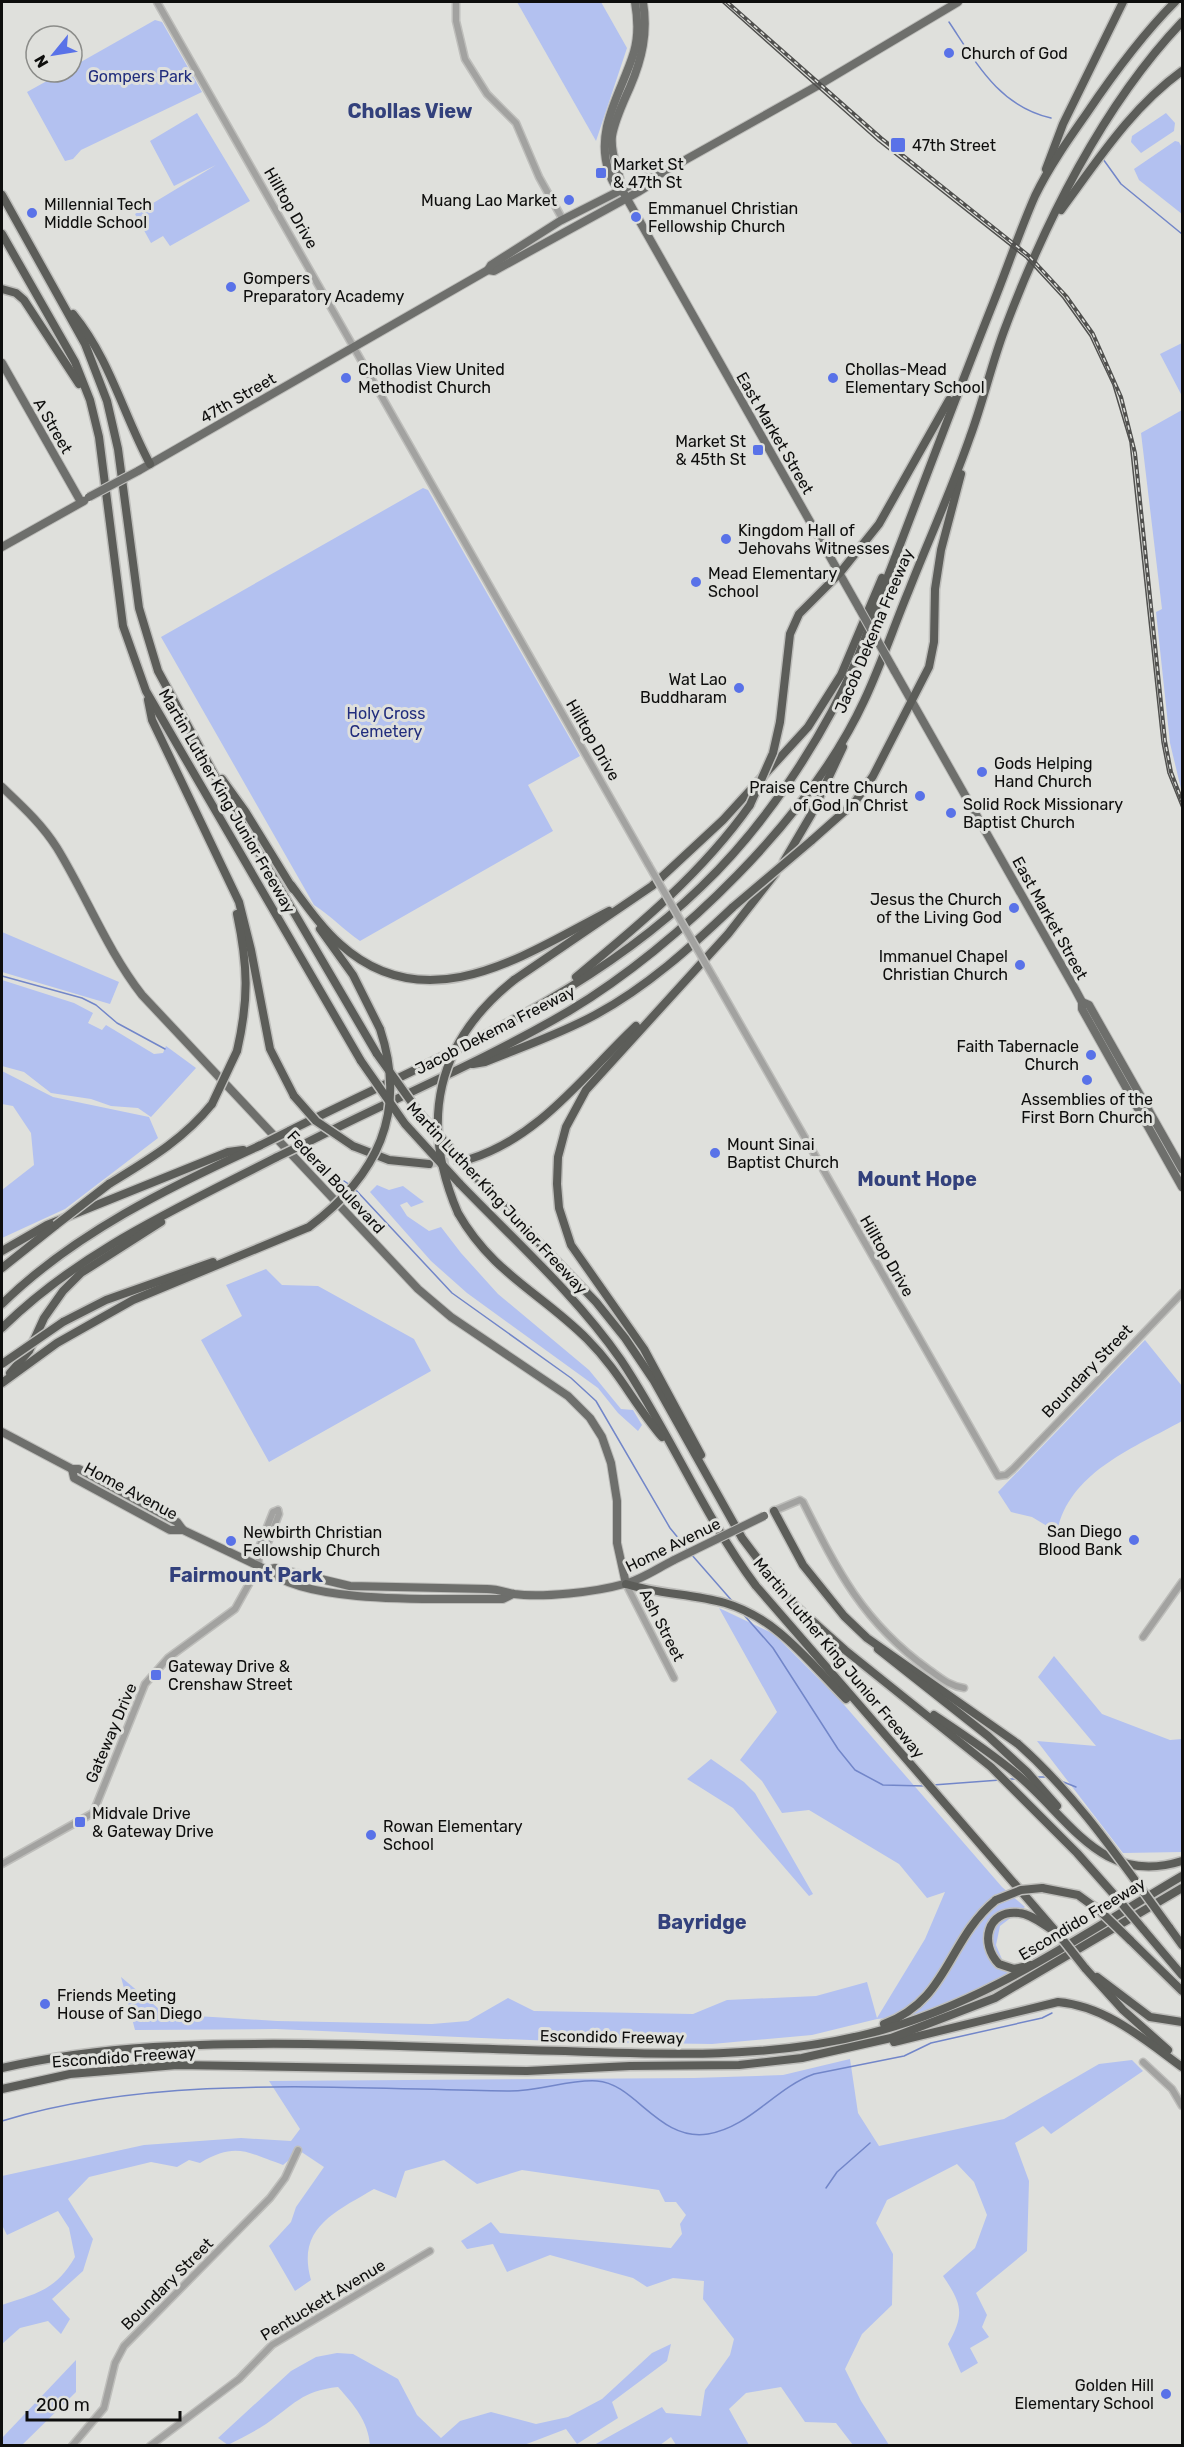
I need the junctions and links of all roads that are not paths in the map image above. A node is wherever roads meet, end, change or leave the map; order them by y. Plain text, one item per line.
1 (158, 2) edge
2 (456, 2) edge
3 (639, 2) edge
4 (958, 2) edge
5 (1123, 2) edge
6 (1175, 2) edge
7 (1182, 22) edge
8 (1182, 71) edge
9 (653, 178) junction
10 (2, 185) edge
11 (622, 190) junction
12 (1036, 194) junction
13 (2, 195) edge
14 (626, 198) junction
15 (563, 220) junction
16 (1044, 233) junction
17 (2, 234) edge
18 (26, 239) junction
19 (488, 270) junction
20 (2, 289) edge
21 (60, 298) junction
22 (354, 347) junction
23 (971, 358) junction
24 (2, 363) edge
25 (90, 399) junction
26 (971, 436) junction
27 (150, 464) junction
28 (81, 502) junction
29 (912, 517) junction
30 (2, 547) edge
31 (839, 574) junction
32 (146, 691) junction
33 (864, 702) junction
34 (913, 703) junction
35 (207, 759) junction
36 (2, 787) edge
37 (228, 876) junction
38 (291, 885) junction
39 (629, 903) junction
40 (688, 976) junction
41 (546, 1002) junction
42 (1082, 1002) junction
43 (464, 1066) junction
44 (257, 1147) junction
45 (470, 1159) tunnel mouth
46 (429, 1164) tunnel mouth
47 (1182, 1169) edge
48 (1182, 1187) edge
49 (212, 1191) junction
50 (277, 1242) junction
51 (2, 1251) edge
52 (24, 1251) junction
53 (2, 1268) edge
54 (2, 1274) edge
55 (1182, 1293) edge
56 (2, 1304) edge
57 (2, 1328) edge
58 (2, 1364) edge
59 (2, 1382) edge
60 (2, 1432) edge
61 (672, 1449) junction
62 (1013, 1469) joint
63 (774, 1511) junction
64 (728, 1513) junction
65 (260, 1556) junction
66 (263, 1568) junction
67 (1182, 1582) edge
68 (626, 1584) junction
69 (1143, 1637) dead end
70 (867, 1638) junction
71 (674, 1678) dead end
72 (892, 1687) junction
73 (964, 1688) dead end
74 (897, 1751) junction
75 (1070, 1827) junction
76 (1182, 1861) edge
77 (2, 1864) edge
78 (1182, 1876) edge
79 (1182, 1888) edge
80 (1057, 1933) junction
81 (1182, 1946) edge
82 (1053, 1955) junction
83 (1086, 1969) junction
84 (1182, 1975) edge
85 (1182, 1990) edge
86 (1181, 2022) edge
87 (830, 2042) junction
88 (834, 2053) junction
89 (1143, 2062) dead end
90 (1182, 2062) edge
91 (1182, 2067) edge
92 (2, 2068) edge
93 (96, 2072) junction
94 (2, 2089) edge
95 (2, 2095) edge
96 (1182, 2106) edge
97 (298, 2150) dead end
98 (430, 2251) dead end
99 (72, 2445) edge
100 (150, 2445) edge

1 - 22 street, Hilltop Drive
2 - 15 street
3 - 11 main road, East Market Street
3 - 11 main road, East Market Street
4 - 9 main road, 47th Street
5 - 12 highway
6 - 12 highway, Jacob Dekema Freeway
7 - 16 highway, Jacob Dekema Freeway
8 - 16 highway
9 - 11 main road, 47th Street
9 - 14 main road, 47th Street
10 - 18 highway
11 - 14 main road, East Market Street
11 - 15 main road, 47th Street
12 - 23 highway, Jacob Dekema Freeway
13 - 18 highway, Martin Luther King Junior Freeway
14 - 19 main road, 47th Street
14 - 31 main road, East Market Street
15 - 19 main road, 47th Street
16 - 26 highway, Jacob Dekema Freeway
17 - 25 highway, Martin Luther King Junior Freeway
18 - 21 highway, Martin Luther King Junior Freeway
19 - 22 main road, 47th Street
20 - 25 highway
21 - 27 highway
21 - 35 highway, Martin Luther King Junior Freeway
22 - 27 main road, 47th Street
22 - 62 street, Hilltop Drive, bridge
23 - 29 highway, Jacob Dekema Freeway
23 - 31 highway
24 - 28 main road, A Street
25 - 32 highway, Martin Luther King Junior Freeway
26 - 33 highway, Jacob Dekema Freeway
26 - 34 highway
27 - 28 main road, 47th Street, bridge
28 - 30 main road, 47th Street
29 - 39 highway
29 - 41 highway, Jacob Dekema Freeway
31 - 34 main road, East Market Street, bridge
31 - 41 highway, bridge
32 - 37 highway
32 - 61 highway, Martin Luther King Junior Freeway, bridge
33 - 40 highway
33 - 43 highway, Jacob Dekema Freeway
34 - 42 main road, East Market Street
34 - 43 highway, bridge
35 - 38 highway
35 - 64 highway, Martin Luther King Junior Freeway, bridge
36 - 68 main road, Federal Boulevard
37 - 46 highway, bridge
37 - 52 highway, bridge
38 - 39 highway
38 - 50 highway, bridge
39 - 61 highway, bridge
40 - 45 highway
40 - 64 highway
41 - 44 highway, Jacob Dekema Freeway, bridge
42 - 47 main road, East Market Street
42 - 48 main road, East Market Street
43 - 49 highway, Jacob Dekema Freeway, bridge
44 - 51 highway
44 - 56 highway, Jacob Dekema Freeway
49 - 57 highway, Jacob Dekema Freeway
49 - 59 highway
50 - 58 highway, bridge
50 - 59 highway
52 - 53 highway
52 - 54 highway
55 - 62 street, Boundary Street
60 - 66 main road, Home Avenue
61 - 74 highway, Martin Luther King Junior Freeway
63 - 68 main road, Home Avenue, bridge
63 - 70 highway
63 - 73 street, Home Avenue
64 - 72 highway, Martin Luther King Junior Freeway
65 - 65 street
65 - 66 street
66 - 68 main road, Home Avenue
66 - 77 street, Gateway Drive
67 - 69 street
68 - 71 street, Ash Street
68 - 74 highway
70 - 75 highway
70 - 81 highway, bridge
72 - 75 highway
72 - 84 highway, Martin Luther King Junior Freeway, bridge
74 - 80 highway, Martin Luther King Junior Freeway
75 - 76 highway
78 - 82 highway, Escondido Freeway
79 - 88 highway, Escondido Freeway
80 - 82 highway
80 - 83 highway, Martin Luther King Junior Freeway, bridge
82 - 87 highway, Escondido Freeway
83 - 86 highway
83 - 90 highway, Martin Luther King Junior Freeway
85 - 87 highway, bridge
87 - 92 highway, Escondido Freeway
88 - 91 highway
88 - 93 highway, Escondido Freeway
89 - 96 street
93 - 94 highway, Escondido Freeway
93 - 95 highway
97 - 99 street, Boundary Street
98 - 100 street, Pentuckett Avenue

